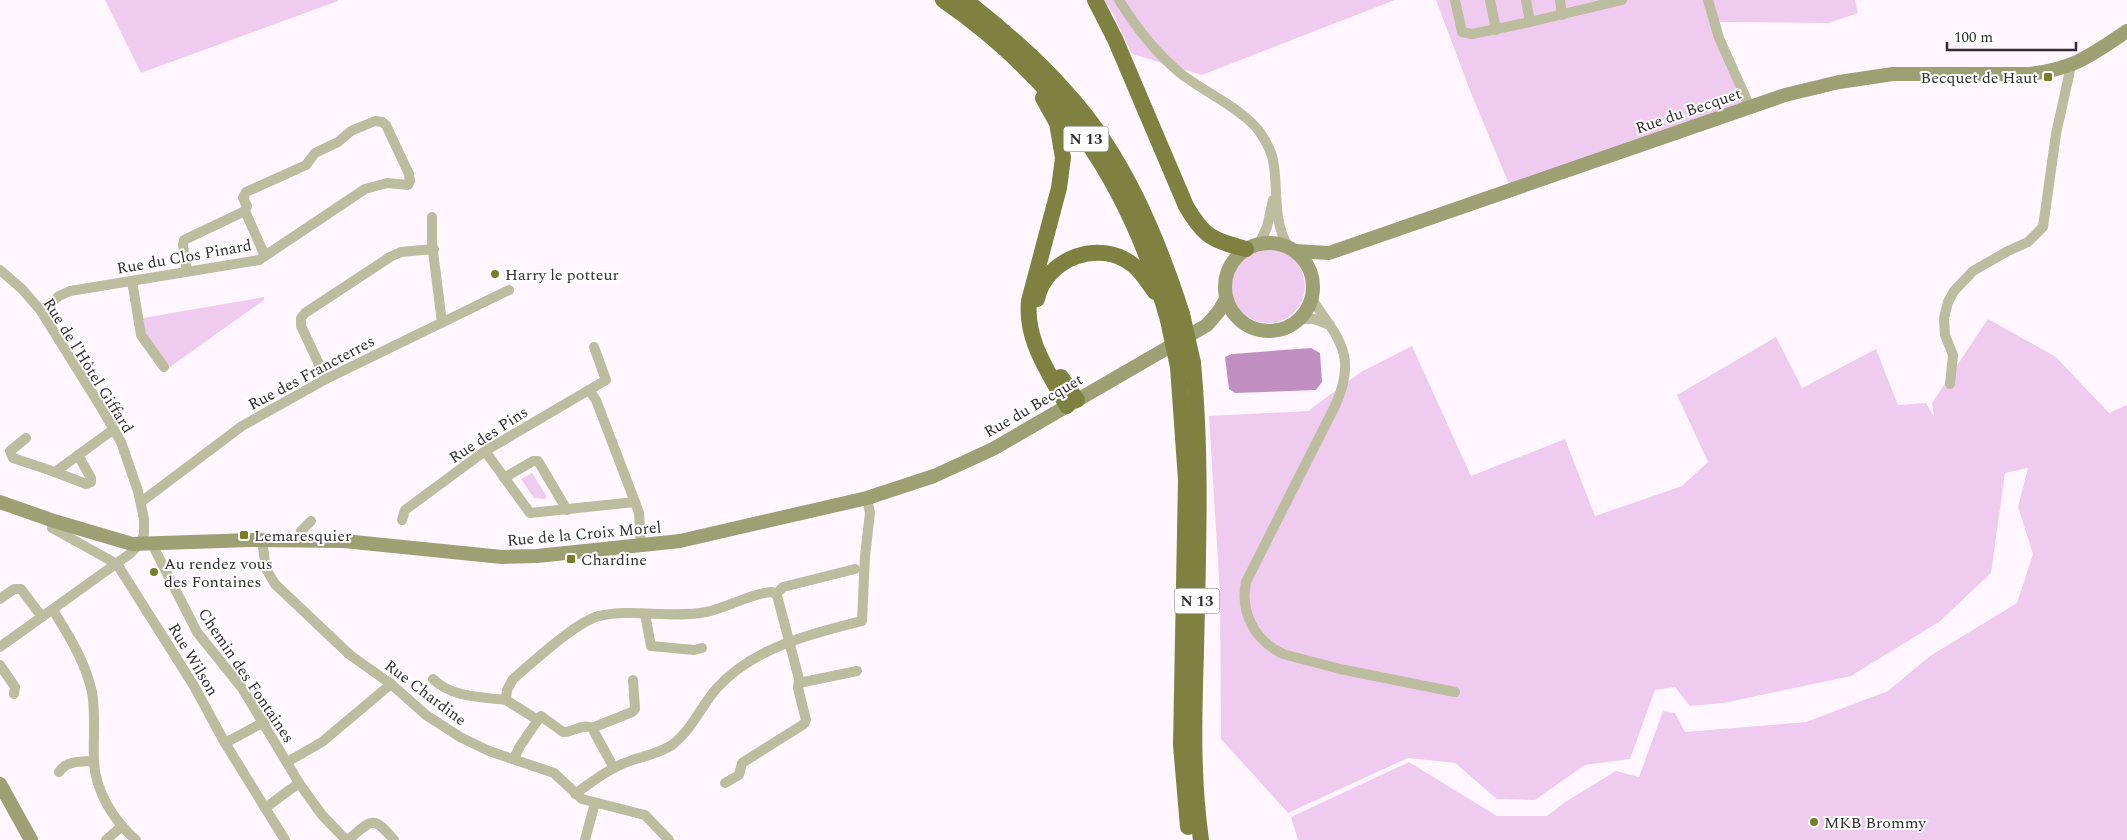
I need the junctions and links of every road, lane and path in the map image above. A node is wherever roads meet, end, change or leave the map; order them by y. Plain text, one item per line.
1 (942, 0) edge
2 (965, 0) edge
3 (1095, 0) edge
4 (1119, 0) edge
5 (1456, 0) edge
6 (1490, 0) edge
7 (1526, 0) edge
8 (1560, 0) edge
9 (1622, 0) edge
10 (1708, 0) edge
11 (1595, 3) edge
12 (1562, 14) junction
13 (1530, 22) junction
14 (1496, 30) junction
15 (2127, 31) edge
16 (1022, 64) junction
17 (2071, 66) junction
18 (1750, 107) junction
19 (1274, 194) junction
20 (245, 211) junction
21 (432, 217) dead end
22 (1252, 246) junction
23 (434, 249) junction
24 (1291, 249) junction
25 (1329, 254) junction
26 (266, 256) junction
27 (0, 270) edge
28 (187, 272) junction
29 (1311, 275) junction
30 (132, 281) junction
31 (509, 290) dead end
32 (1311, 298) junction
33 (1226, 299) junction
34 (1164, 304) junction
35 (41, 311) junction
36 (1175, 317) junction
37 (1300, 319) junction
38 (1240, 321) junction
39 (442, 323) junction
40 (1207, 325) junction
41 (1330, 325) junction
42 (594, 347) dead end
43 (1185, 365) junction
44 (164, 367) dead end
45 (326, 379) junction
46 (1950, 384) dead end
47 (589, 390) junction
48 (1072, 403) junction
49 (114, 430) junction
50 (26, 438) dead end
51 (485, 451) junction
52 (78, 455) junction
53 (56, 472) junction
54 (504, 478) junction
55 (867, 498) junction
56 (0, 502) edge
57 (141, 502) junction
58 (636, 502) junction
59 (567, 510) junction
60 (402, 520) dead end
61 (54, 521) junction
62 (311, 521) dead end
63 (262, 540) junction
64 (300, 540) junction
65 (156, 543) junction
66 (139, 544) junction
67 (641, 547) junction
68 (117, 564) junction
69 (855, 569) dead end
70 (776, 594) junction
71 (0, 599) edge
72 (52, 610) junction
73 (644, 614) junction
74 (42, 617) junction
75 (790, 641) junction
76 (0, 647) edge
77 (702, 648) dead end
78 (0, 665) edge
79 (857, 670) dead end
80 (433, 679) dead end
81 (633, 680) dead end
82 (391, 684) junction
83 (799, 684) junction
84 (1455, 692) dead end
85 (14, 694) dead end
86 (506, 700) junction
87 (538, 720) junction
88 (264, 722) junction
89 (592, 728) junction
90 (225, 743) junction
91 (514, 758) junction
92 (94, 762) junction
93 (287, 762) junction
94 (614, 768) junction
95 (59, 772) dead end
96 (299, 783) junction
97 (724, 783) dead end
98 (0, 784) edge
99 (575, 794) junction
100 (595, 803) junction
101 (265, 808) junction
102 (122, 826) junction
103 (31, 840) edge
104 (106, 840) edge
105 (136, 840) edge
106 (285, 840) edge
107 (347, 840) edge
108 (394, 840) edge
109 (585, 840) edge
110 (669, 840) edge
111 (1189, 840) edge
112 (1201, 840) edge

1 - 16 highway, N 13
2 - 36 highway, N 13
3 - 22 highway
4 - 19 street
5 - 14 street
6 - 14 street
7 - 13 street
8 - 12 street
9 - 11 street
10 - 18 street
11 - 12 street
12 - 13 street
13 - 14 street
15 - 17 main road, Rue du Becquet
16 - 34 highway, N 13
16 - 48 highway
17 - 18 main road, Rue du Becquet
17 - 46 street
18 - 25 main road, Rue du Becquet
19 - 22 street
19 - 24 street
20 - 26 street
20 - 26 street, Rue du Clos Pinard
20 - 28 street
21 - 23 street
22 - 24 main road
22 - 33 main road
23 - 39 street
23 - 45 street
24 - 25 main road, Rue du Becquet
24 - 29 main road
25 - 29 main road, Rue du Becquet
26 - 28 street, Rue du Clos Pinard
27 - 35 street, Rue de l'Hôtel Giffard
28 - 30 street, Rue du Clos Pinard
29 - 32 main road
30 - 35 street, Rue du Clos Pinard
30 - 44 street
31 - 39 street, Rue des Francterres
32 - 37 main road
32 - 41 street
33 - 38 main road
33 - 40 main road, Rue du Becquet
34 - 36 highway, N 13
34 - 48 highway
35 - 49 street, Rue de l'Hôtel Giffard
36 - 43 highway, N 13, bridge
37 - 38 main road
37 - 41 street
38 - 40 main road, Rue du Becquet
39 - 45 street, Rue des Francterres
40 - 48 main road, Rue du Becquet
41 - 84 street
42 - 47 street, Rue des Pins
43 - 111 highway, N 13
43 - 112 highway, N 13
45 - 57 street, Rue des Francterres
47 - 51 street, Rue des Pins
47 - 58 street
48 - 55 main road, Rue du Becquet
49 - 52 street
49 - 57 street, Rue de l'Hôtel Giffard
50 - 53 street
51 - 54 street
51 - 60 street, Rue des Pins
52 - 53 street
52 - 53 street
54 - 59 street
54 - 59 street
55 - 67 main road, Rue de la Croix Morel
55 - 75 street
56 - 61 main road, Rue de la Croix Morel
57 - 66 street, Rue de l'Hôtel Giffard
58 - 59 street
58 - 67 street
61 - 66 main road, Rue de la Croix Morel
61 - 68 street, Rue Wilson
62 - 64 street
63 - 64 main road, Rue de la Croix Morel
63 - 65 main road, Rue de la Croix Morel
63 - 82 street, Rue Chardine
64 - 67 main road, Rue de la Croix Morel
65 - 66 main road, Rue de la Croix Morel
65 - 88 street, Chemin des Fontaines
66 - 68 street
68 - 72 street
68 - 90 street, Rue Wilson
69 - 70 street
70 - 73 street
70 - 75 street
71 - 74 street
72 - 74 street
72 - 92 street
73 - 77 street
73 - 86 street
74 - 76 street
75 - 83 street
75 - 94 street
78 - 85 street
79 - 83 street
80 - 86 street
81 - 89 street
82 - 91 street, Rue Chardine
82 - 93 street
83 - 97 street
86 - 87 street
87 - 89 street
87 - 91 street
88 - 90 street
88 - 93 street, Chemin des Fontaines
89 - 94 street
90 - 101 street, Rue Wilson
91 - 99 street, Rue Chardine
92 - 95 street
92 - 102 street
93 - 96 street, Chemin des Fontaines
94 - 99 street
96 - 101 street
96 - 107 street, Chemin des Fontaines
98 - 103 main road
99 - 100 street, Rue Chardine
100 - 109 street
100 - 110 street, Rue Chardine
101 - 106 street, Rue Wilson
102 - 104 street
102 - 105 street
107 - 108 street

